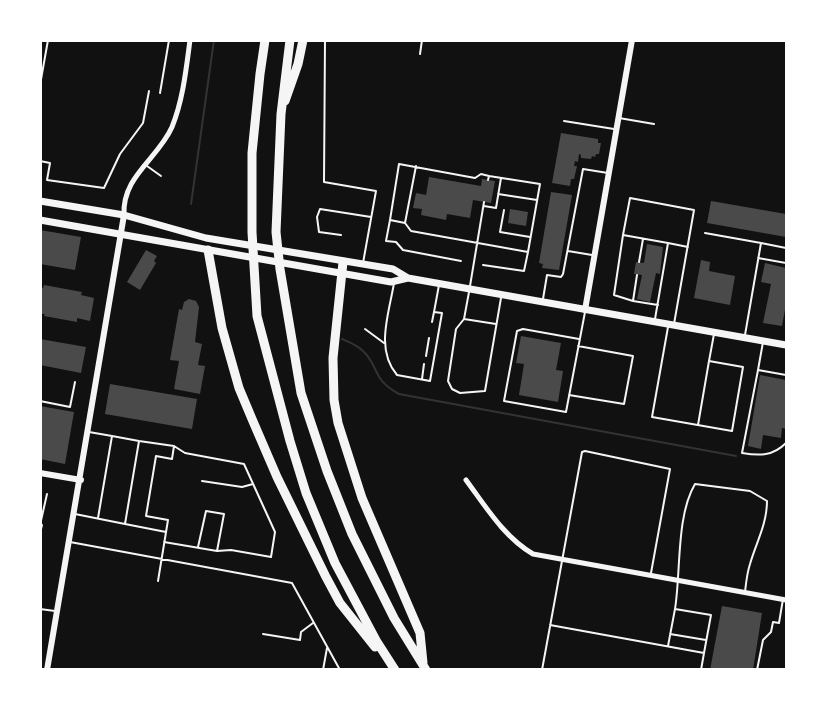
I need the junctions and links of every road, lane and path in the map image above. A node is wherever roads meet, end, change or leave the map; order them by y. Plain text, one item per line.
1 (48, 40) edge
2 (169, 40) edge
3 (190, 40) edge
4 (260, 40) edge
5 (266, 40) edge
6 (290, 40) edge
7 (303, 40) edge
8 (325, 40) edge
9 (422, 40) edge
10 (632, 40) edge
11 (420, 54) dead end
12 (260, 74) junction
13 (40, 85) edge
14 (149, 91) dead end
15 (160, 93) dead end
16 (280, 114) junction
17 (619, 118) junction
18 (564, 121) dead end
19 (654, 124) dead end
20 (617, 129) junction
21 (40, 161) edge
22 (144, 164) junction
23 (416, 166) junction
24 (609, 173) junction
25 (161, 176) dead end
26 (489, 176) junction
27 (501, 178) junction
28 (488, 180) dead end
29 (498, 194) junction
30 (537, 200) junction
31 (40, 201) edge
32 (504, 210) dead end
33 (124, 215) junction
34 (371, 217) junction
35 (40, 220) edge
36 (390, 220) junction
37 (405, 223) junction
38 (705, 233) dead end
39 (121, 235) junction
40 (342, 235) dead end
41 (623, 235) junction
42 (530, 237) junction
43 (643, 239) junction
44 (477, 243) junction
45 (668, 243) junction
46 (761, 243) junction
47 (688, 247) junction
48 (786, 248) edge
49 (208, 250) junction
50 (568, 251) junction
51 (528, 252) junction
52 (595, 255) junction
53 (758, 258) junction
54 (343, 261) junction
55 (461, 261) dead end
56 (639, 262) dead end
57 (786, 263) edge
58 (363, 265) junction
59 (483, 265) dead end
60 (341, 273) junction
61 (637, 275) dead end
62 (408, 278) junction
63 (395, 280) junction
64 (439, 284) junction
65 (469, 289) junction
66 (502, 295) junction
67 (633, 301) junction
68 (543, 302) junction
69 (657, 305) junction
70 (585, 310) junction
71 (434, 312) junction
72 (464, 319) junction
73 (432, 322) dead end
74 (655, 322) junction
75 (496, 324) junction
76 (671, 325) junction
77 (365, 329) dead end
78 (714, 332) junction
79 (429, 338) dead end
80 (744, 338) junction
81 (579, 339) junction
82 (763, 341) junction
83 (384, 342) junction
84 (578, 345) junction
85 (786, 345) edge
86 (426, 356) dead end
87 (709, 361) junction
88 (424, 364) dead end
89 (758, 370) junction
90 (786, 375) edge
91 (422, 380) junction
92 (75, 382) dead end
93 (569, 395) junction
94 (40, 401) edge
95 (698, 425) junction
96 (89, 432) junction
97 (112, 436) junction
98 (139, 441) junction
99 (786, 443) edge
100 (174, 446) junction
101 (40, 473) edge
102 (81, 480) junction
103 (466, 480) dead end
104 (202, 481) dead end
105 (253, 484) junction
106 (47, 494) dead end
107 (75, 514) junction
108 (98, 518) junction
109 (125, 524) junction
110 (41, 525) edge
111 (166, 531) junction
112 (40, 532) edge
113 (70, 542) junction
114 (164, 542) junction
115 (198, 548) junction
116 (217, 552) junction
117 (162, 559) junction
118 (562, 561) junction
119 (650, 576) junction
120 (158, 581) dead end
121 (677, 581) junction
122 (745, 592) junction
123 (785, 599) edge
124 (40, 609) edge
125 (675, 609) junction
126 (58, 612) junction
127 (313, 623) junction
128 (550, 625) junction
129 (263, 634) dead end
130 (670, 634) junction
131 (706, 640) junction
132 (668, 646) junction
133 (327, 648) junction
134 (704, 653) junction
135 (425, 667) edge
136 (47, 669) edge
137 (323, 669) edge
138 (340, 669) edge
139 (394, 669) edge
140 (542, 669) edge
141 (701, 669) edge
142 (757, 669) edge

1 - 13 lane
2 - 15 lane
3 - 22 street
4 - 12 highway
5 - 12 highway
6 - 16 highway
7 - 16 highway
8 - 34 lane
9 - 11 lane
10 - 17 street
12 - 139 highway
14 - 21 lane
16 - 135 highway
17 - 19 lane
17 - 20 street
18 - 20 lane
20 - 24 street
22 - 25 lane
22 - 33 street
23 - 26 lane
23 - 36 lane
23 - 37 lane
24 - 50 lane
24 - 52 street
26 - 27 lane
26 - 28 lane
27 - 29 lane
27 - 30 lane
29 - 30 lane
29 - 44 lane
30 - 42 lane
31 - 33 main road
32 - 42 lane
33 - 39 street
33 - 54 main road
34 - 40 lane
34 - 58 lane
35 - 39 main road
36 - 37 lane
36 - 55 lane
37 - 44 lane
38 - 46 lane
39 - 49 main road
39 - 96 street
41 - 43 lane
41 - 47 lane
41 - 67 lane
42 - 51 lane
43 - 45 lane
43 - 56 lane
44 - 51 lane
44 - 65 lane
45 - 47 lane
45 - 69 lane
46 - 48 lane
46 - 53 lane
47 - 76 lane
49 - 60 main road
49 - 139 highway
50 - 52 lane
50 - 68 lane
51 - 59 lane
52 - 70 street
53 - 57 lane
53 - 80 lane
54 - 58 main road
54 - 60 highway
58 - 62 main road
60 - 63 main road
60 - 135 highway
61 - 67 lane
62 - 63 main road
62 - 64 main road
63 - 83 lane
64 - 65 main road
64 - 71 lane
65 - 66 main road
65 - 72 lane
66 - 68 main road
66 - 75 lane
67 - 69 lane
68 - 70 main road
69 - 74 lane
70 - 74 main road
70 - 81 lane
71 - 73 lane
71 - 91 lane
72 - 75 lane
72 - 75 lane
74 - 76 main road
76 - 78 main road
76 - 95 lane
77 - 83 lane
78 - 80 main road
78 - 87 lane
79 - 86 lane
80 - 82 main road
81 - 84 lane
81 - 93 lane
82 - 85 main road
82 - 89 lane
83 - 91 lane
84 - 93 lane
84 - 93 lane
87 - 95 lane
87 - 95 lane
88 - 91 lane
89 - 90 lane
89 - 99 lane
92 - 94 lane
96 - 97 lane
96 - 102 street
97 - 98 lane
97 - 108 lane
98 - 100 lane
98 - 109 lane
100 - 105 lane
100 - 111 lane
101 - 102 street
102 - 107 street
103 - 118 street
104 - 105 lane
105 - 116 lane
106 - 110 lane
107 - 108 lane
107 - 113 street
108 - 109 lane
109 - 111 lane
110 - 112 lane
111 - 114 lane
113 - 117 lane
113 - 126 street
114 - 115 lane
114 - 117 lane
115 - 116 lane
115 - 116 lane
117 - 120 lane
117 - 127 lane
118 - 119 street
118 - 119 lane
118 - 128 lane
119 - 121 street
121 - 122 street
121 - 122 lane
121 - 125 lane
122 - 123 street
123 - 142 lane
124 - 126 lane
125 - 130 lane
125 - 131 lane
126 - 136 street
127 - 129 lane
127 - 133 lane
128 - 132 lane
128 - 140 lane
130 - 131 lane
130 - 132 lane
131 - 134 lane
132 - 134 lane
133 - 137 lane
133 - 138 lane
134 - 141 lane

